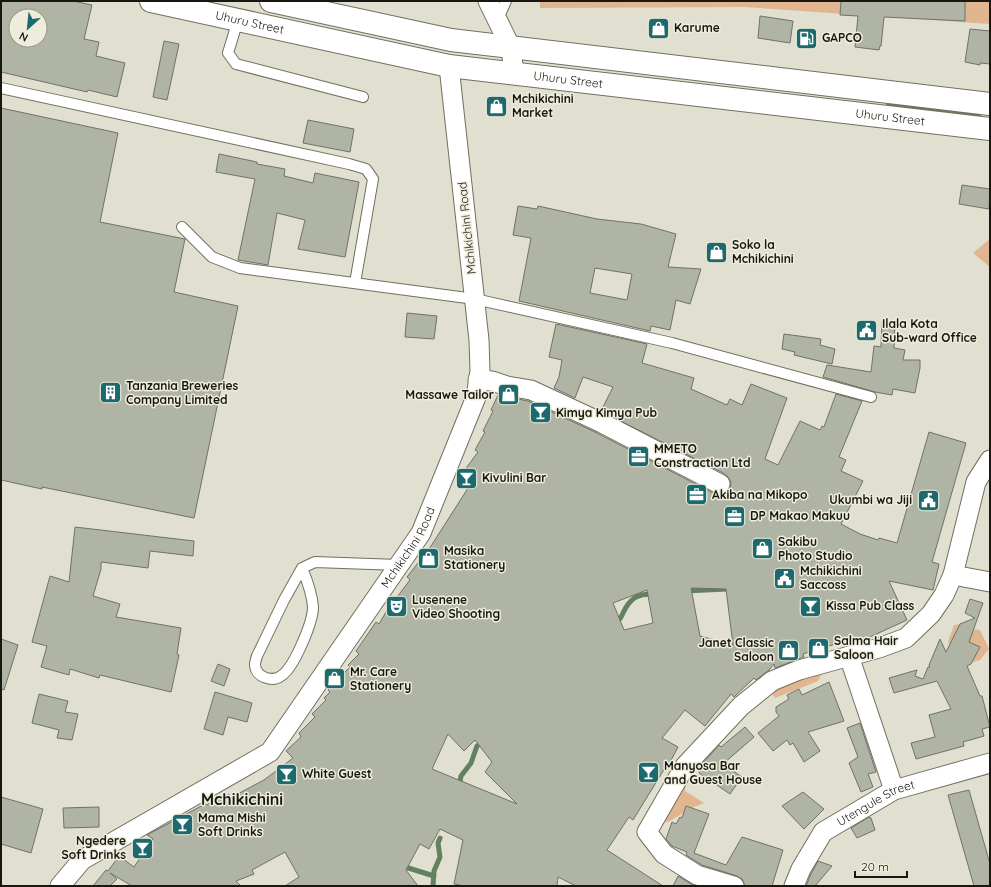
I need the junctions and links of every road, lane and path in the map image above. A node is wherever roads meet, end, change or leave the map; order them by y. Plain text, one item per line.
1 (151, 1) edge
2 (271, 1) edge
3 (488, 1) edge
4 (506, 1) edge
5 (498, 19) junction
6 (238, 20) junction
7 (511, 48) junction
8 (449, 66) junction
9 (514, 74) junction
10 (1, 88) edge
11 (363, 97) dead end
12 (990, 104) edge
13 (990, 129) edge
14 (182, 227) dead end
15 (355, 283) junction
16 (475, 299) junction
17 (478, 380) junction
18 (871, 397) dead end
19 (990, 460) edge
20 (720, 484) dead end
21 (399, 565) junction
22 (302, 568) junction
23 (953, 575) junction
24 (990, 582) edge
25 (849, 656) junction
26 (990, 763) edge
27 (894, 790) junction
28 (60, 886) edge
29 (734, 886) edge
30 (794, 886) edge

1 - 6 main road, Uhuru Street
2 - 7 main road, Uhuru Street
3 - 5 street
4 - 5 lane
5 - 7 street
6 - 8 main road, Uhuru Street
6 - 11 lane
7 - 9 street
7 - 12 main road, Uhuru Street
8 - 9 main road, Uhuru Street
8 - 16 street, Mchikichini Road
9 - 13 main road, Uhuru Street
10 - 15 lane
14 - 15 lane
15 - 16 lane
16 - 17 street, Mchikichini Road
16 - 18 lane
17 - 20 street
17 - 21 street, Mchikichini Road
19 - 23 street
21 - 22 lane
21 - 28 street, Mchikichini Road
22 - 22 lane
23 - 24 street
23 - 25 street
25 - 27 street
25 - 29 street
26 - 27 street, Utengule Street
27 - 30 street, Utengule Street

